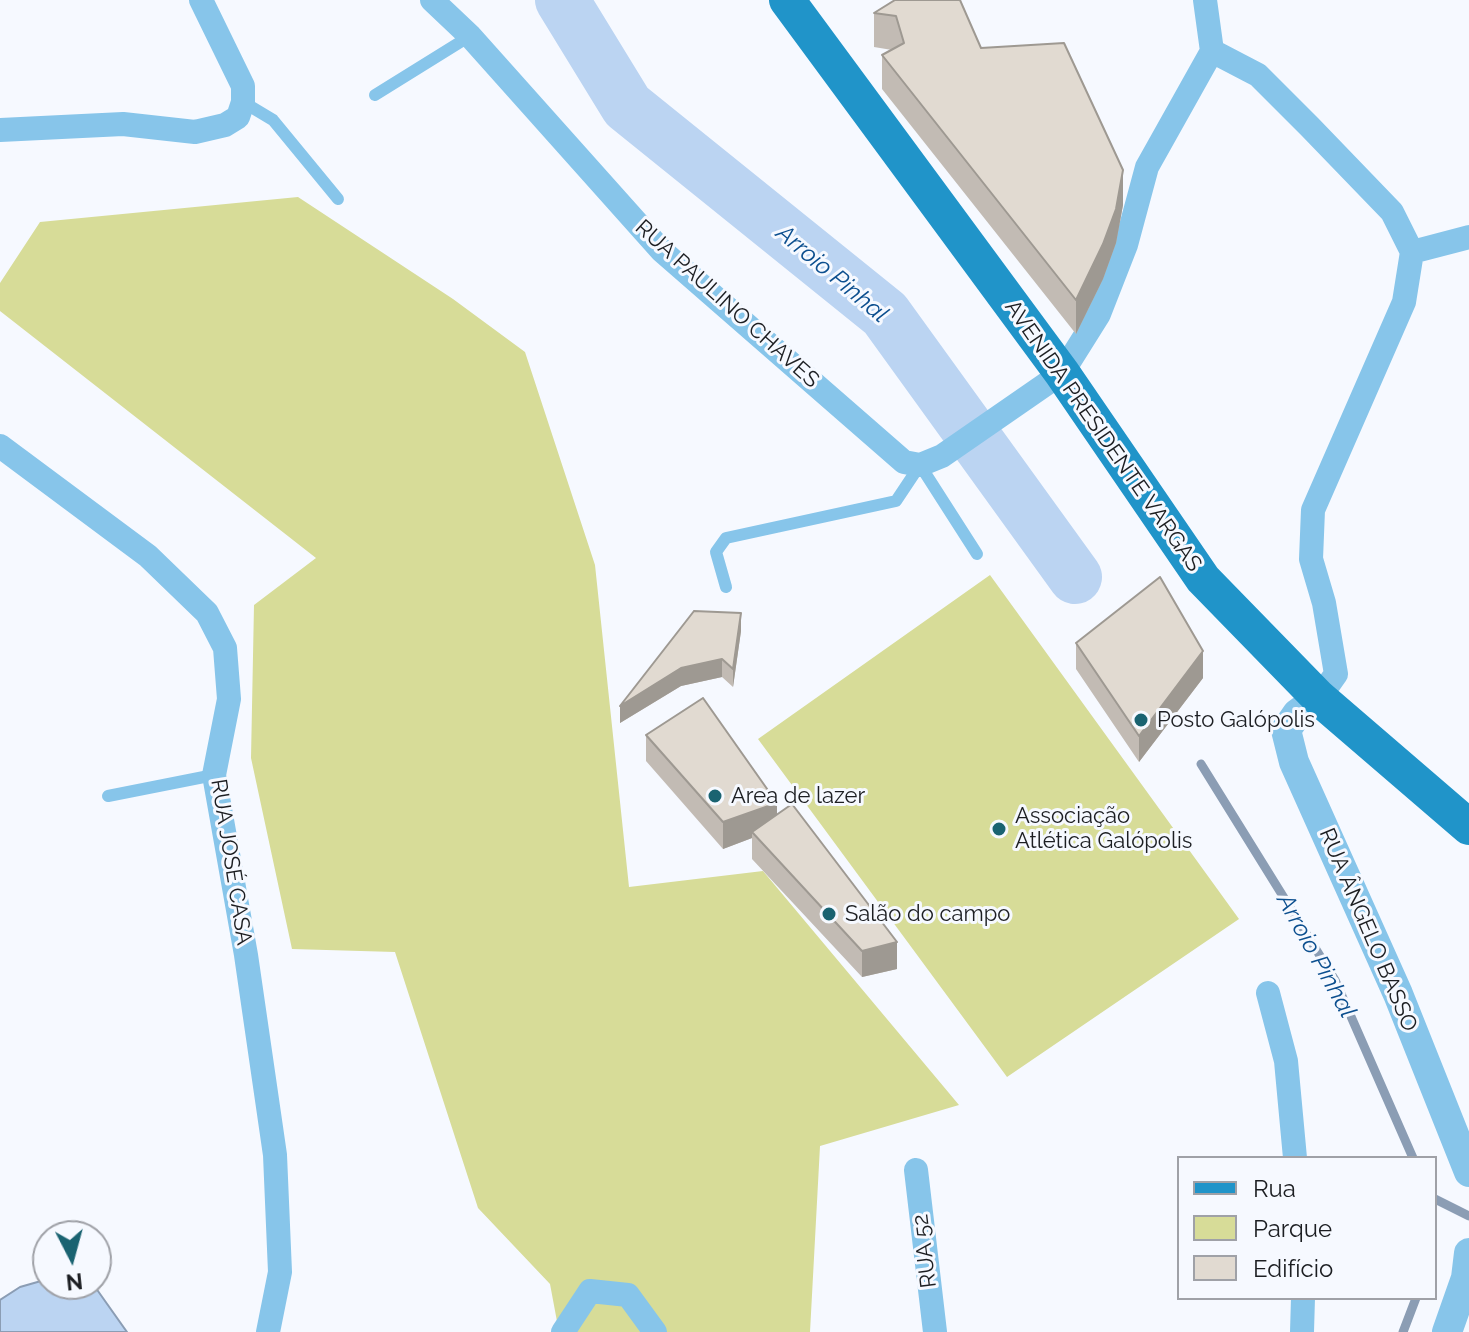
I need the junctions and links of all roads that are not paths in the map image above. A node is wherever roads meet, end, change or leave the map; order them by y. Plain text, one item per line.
1 (201, 0) edge
2 (432, 0) edge
3 (787, 0) edge
4 (1205, 0) edge
5 (470, 36) junction
6 (1212, 51) junction
7 (375, 95) dead end
8 (243, 102) junction
9 (0, 130) edge
10 (338, 199) dead end
11 (1469, 237) edge
12 (1412, 252) junction
13 (1062, 373) junction
14 (0, 446) edge
15 (931, 461) junction
16 (977, 554) dead end
17 (726, 587) dead end
18 (1319, 698) junction
19 (214, 775) junction
20 (108, 796) dead end
21 (1469, 827) edge
22 (1268, 993) dead end
23 (1295, 1156) edge
24 (916, 1170) dead end
25 (1469, 1172) edge
26 (1467, 1265) edge
27 (1303, 1300) edge
28 (268, 1332) edge
29 (563, 1332) edge
30 (655, 1332) edge
31 (935, 1332) edge
32 (1302, 1332) edge
33 (1447, 1332) edge

1 - 8 street
2 - 5 street, RUA PAULINO CHAVES
3 - 13 main road, AVENIDA PRESIDENTE VARGAS
4 - 6 street
5 - 7 lane
5 - 15 street, RUA PAULINO CHAVES
6 - 12 street
6 - 13 street
8 - 9 street
8 - 10 lane
11 - 12 street
12 - 18 street
13 - 15 street
13 - 18 main road, AVENIDA PRESIDENTE VARGAS
14 - 19 street, RUA JOSÉ CASA
15 - 16 lane
15 - 17 lane
18 - 21 main road, AVENIDA PRESIDENTE VARGAS
18 - 25 street, RUA ÂNGELO BASSO
19 - 20 lane
19 - 28 street, RUA JOSÉ CASA
22 - 23 street
24 - 31 street, RUA 52
26 - 33 street
27 - 32 street
29 - 30 street

